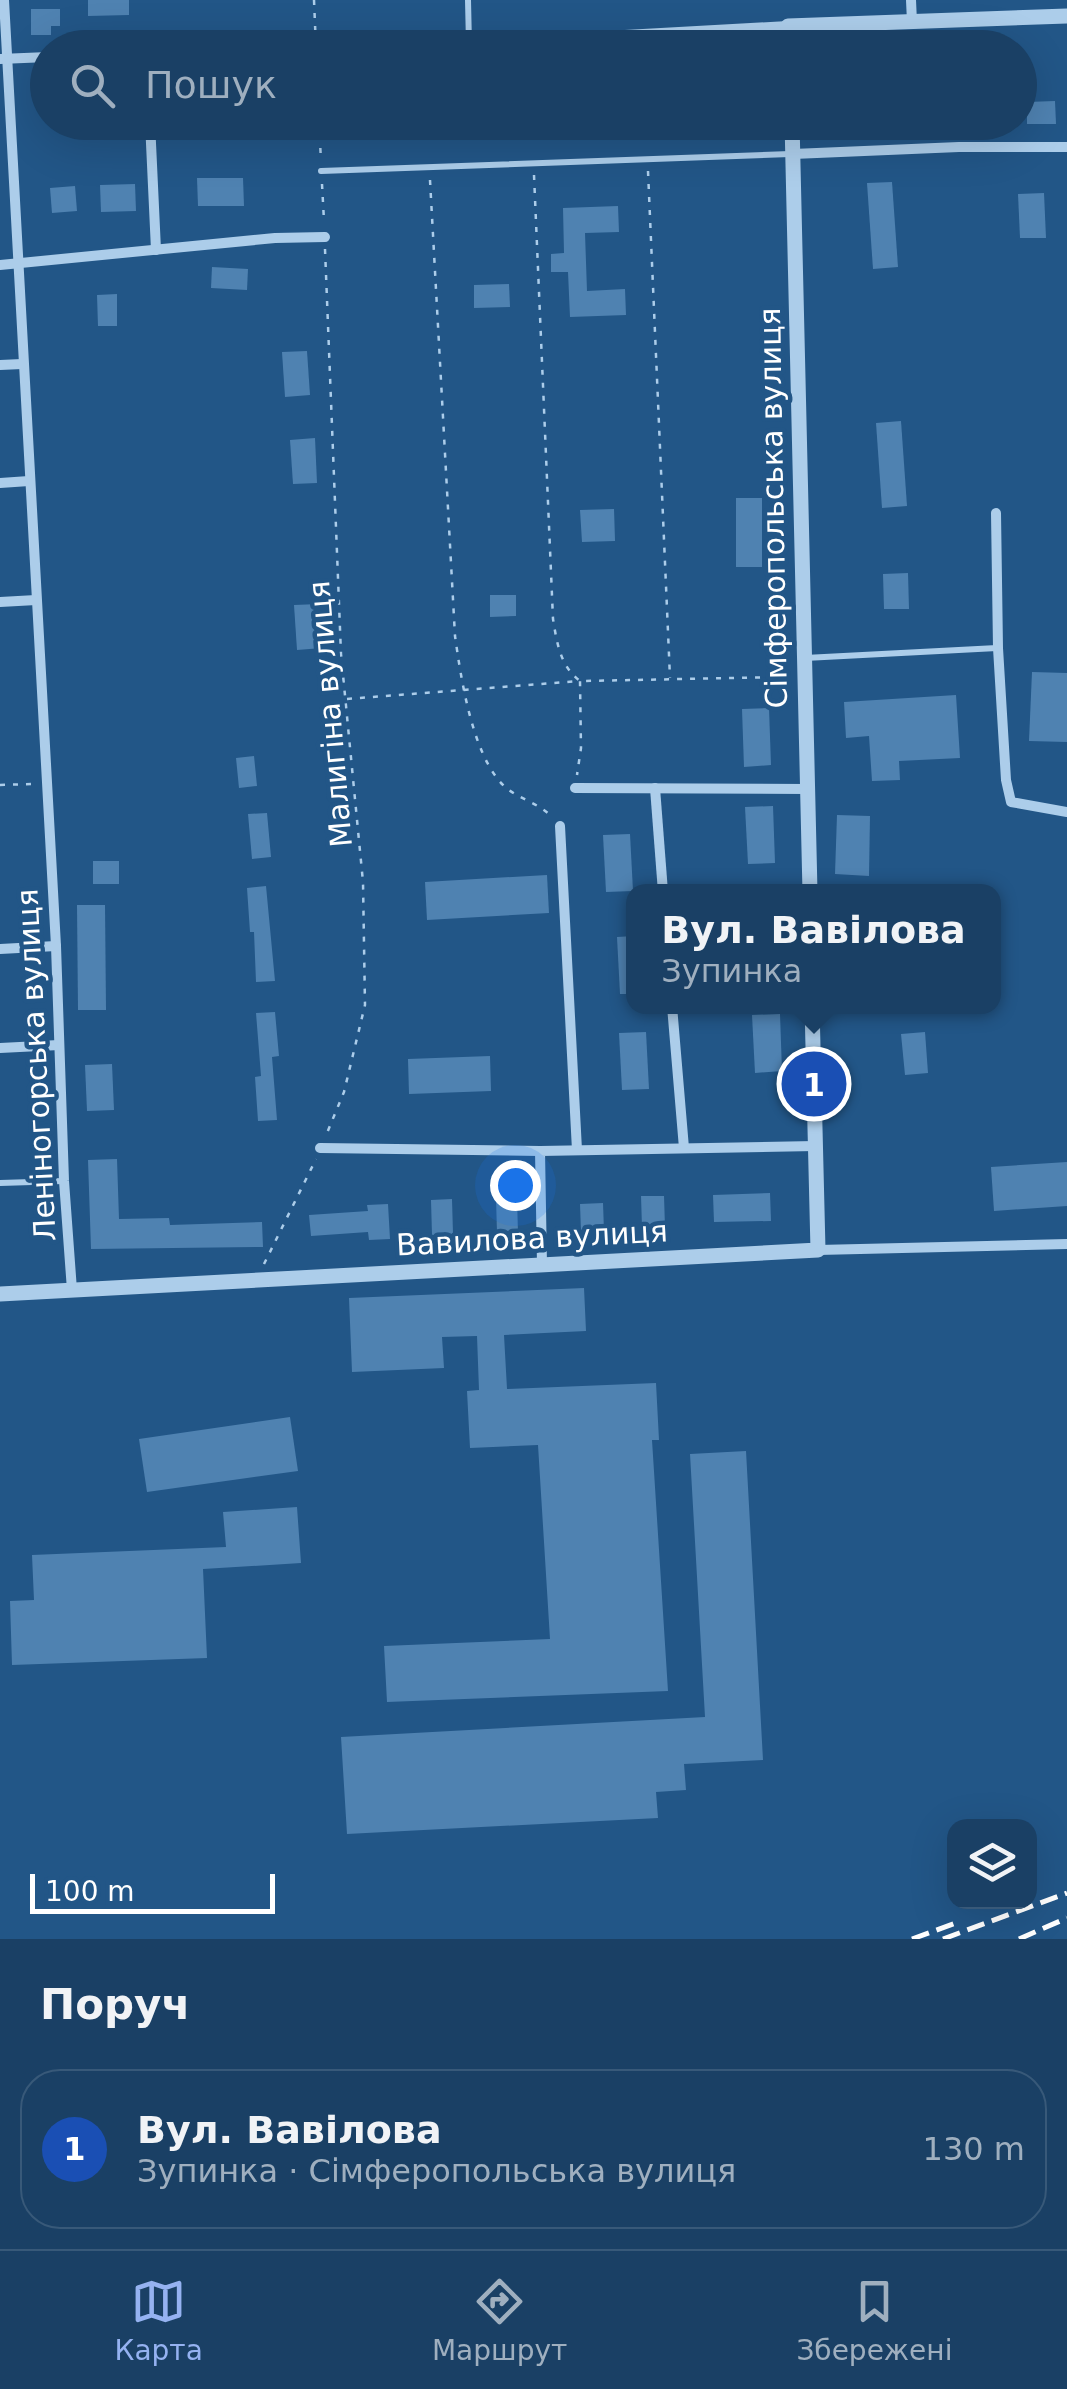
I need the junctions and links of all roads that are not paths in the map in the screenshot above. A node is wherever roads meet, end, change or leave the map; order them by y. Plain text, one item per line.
1 (4, 0) edge
2 (468, 0) edge
3 (911, 0) edge
4 (1059, 11) edge
5 (912, 22) junction
6 (788, 26) junction
7 (469, 30) edge
8 (721, 30) edge
9 (788, 30) edge
10 (30, 57) edge
11 (4, 58) edge
12 (151, 140) edge
13 (793, 140) edge
14 (1067, 148) edge
15 (793, 154) junction
16 (322, 171) road end
17 (325, 237) road end
18 (156, 250) junction
19 (18, 264) junction
20 (0, 265) edge
21 (22, 364) junction
22 (0, 365) edge
23 (30, 482) junction
24 (0, 483) edge
25 (996, 514) dead end
26 (36, 600) junction
27 (0, 602) edge
28 (998, 648) junction
29 (804, 658) junction
30 (574, 788) road end
31 (655, 788) junction
32 (807, 788) junction
33 (1067, 812) edge
34 (560, 826) road end
35 (662, 884) edge
36 (810, 884) edge
37 (56, 946) junction
38 (0, 949) edge
39 (673, 1014) edge
40 (812, 1014) edge
41 (60, 1046) junction
42 (0, 1048) edge
43 (815, 1146) junction
44 (320, 1148) road end
45 (684, 1148) junction
46 (577, 1150) junction
47 (540, 1151) junction
48 (64, 1180) junction
49 (0, 1183) edge
50 (1067, 1244) edge
51 (818, 1250) junction
52 (542, 1265) junction
53 (72, 1290) junction
54 (0, 1294) edge

1 - 11 street, Леніногорська вулиця
2 - 7 lane
3 - 5 street
4 - 5 street
5 - 6 street
6 - 8 street
6 - 9 street
10 - 11 street
11 - 19 street, Леніногорська вулиця
12 - 18 street
13 - 15 street, Сімферопольська вулиця
14 - 15 street
15 - 16 lane
15 - 29 street, Сімферопольська вулиця
17 - 18 street
18 - 19 street
19 - 20 street
19 - 21 street, Леніногорська вулиця
21 - 22 street
21 - 23 street, Леніногорська вулиця
23 - 24 street
23 - 26 street, Леніногорська вулиця
25 - 28 street
26 - 27 street
26 - 37 street, Леніногорська вулиця
28 - 29 lane
28 - 33 street
29 - 32 street, Сімферопольська вулиця
30 - 31 street
31 - 32 street
31 - 35 street
32 - 36 street, Сімферопольська вулиця
34 - 46 street
37 - 38 street
37 - 41 street, Леніногорська вулиця
39 - 45 street
40 - 43 street
41 - 42 street
41 - 48 street, Леніногорська вулиця
43 - 45 street
43 - 51 street
44 - 47 street
45 - 46 street
46 - 47 street
47 - 52 street
48 - 49 lane
48 - 53 street, Леніногорська вулиця
50 - 51 street, Вавилова вулиця
51 - 52 street, Вавилова вулиця
52 - 53 street, Вавилова вулиця
53 - 54 street, Вавилова вулиця

